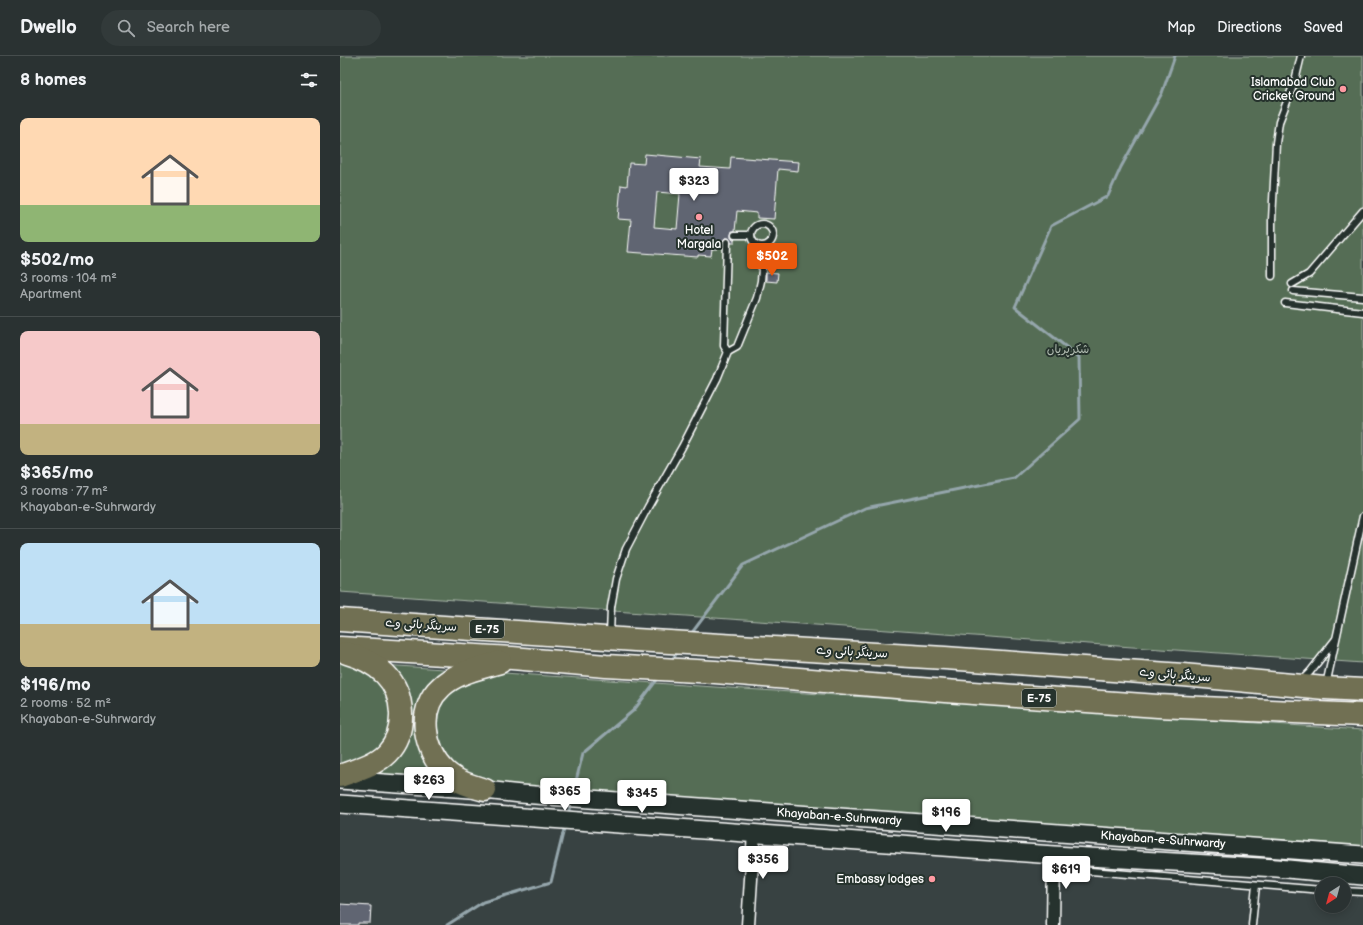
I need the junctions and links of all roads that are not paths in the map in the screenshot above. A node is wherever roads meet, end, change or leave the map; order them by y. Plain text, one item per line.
1 (1301, 56) edge
2 (1363, 211) edge
3 (735, 235) dead end
4 (751, 235) junction
5 (727, 242) dead end
6 (764, 246) junction
7 (1272, 276) dead end
8 (1292, 284) dead end
9 (1293, 291) dead end
10 (1363, 297) edge
11 (1285, 303) dead end
12 (1363, 312) edge
13 (728, 352) junction
14 (1363, 516) edge
15 (340, 620) edge
16 (610, 638) junction
17 (1336, 638) junction
18 (740, 645) junction
19 (340, 649) edge
20 (512, 658) junction
21 (1183, 675) junction
22 (758, 676) junction
23 (1296, 686) junction
24 (1325, 688) junction
25 (1359, 688) edge
26 (1158, 706) junction
27 (1363, 715) edge
28 (340, 776) edge
29 (340, 780) edge
30 (485, 790) junction
31 (629, 802) junction
32 (340, 804) edge
33 (620, 823) junction
34 (754, 833) junction
35 (1279, 848) junction
36 (1363, 855) edge
37 (1054, 861) junction
38 (1277, 868) junction
39 (1363, 876) edge
40 (1256, 885) junction
41 (1315, 889) edge
42 (1351, 891) edge
43 (1363, 892) edge
44 (748, 925) edge
45 (1053, 925) edge
46 (1252, 925) edge

1 - 7 lane
2 - 8 lane
3 - 4 lane
4 - 6 lane
4 - 6 lane
5 - 13 lane
6 - 13 lane
9 - 10 lane
11 - 12 lane
13 - 16 lane
14 - 17 lane
15 - 16 highway, سرینگر ہائی وے / E-75
16 - 18 highway, سرینگر ہائی وے / E-75
17 - 23 lane
17 - 24 lane
18 - 21 highway, سرینگر ہائی وے / E-75
18 - 22 highway
19 - 20 highway, E-75
19 - 28 highway
20 - 22 highway, E-75
20 - 30 highway
21 - 23 highway, سرینگر ہائی وے / E-75
21 - 26 highway
22 - 26 highway, E-75
23 - 24 highway, سرینگر ہائی وے / E-75
24 - 25 highway, سرینگر ہائی وے / E-75
26 - 27 highway, E-75
29 - 30 main road, Khayaban-e-Suhrwardy
30 - 31 main road, Khayaban-e-Suhrwardy
31 - 33 main road
31 - 35 main road, Khayaban-e-Suhrwardy
32 - 33 main road, Khayaban-e-Suhrwardy
33 - 34 main road, Khayaban-e-Suhrwardy
34 - 37 main road, Khayaban-e-Suhrwardy
34 - 44 street
35 - 36 main road, Khayaban-e-Suhrwardy
35 - 38 main road
37 - 38 main road, Khayaban-e-Suhrwardy
37 - 40 lane
37 - 45 street
38 - 39 main road, Khayaban-e-Suhrwardy
40 - 41 lane
40 - 46 lane
42 - 43 lane

